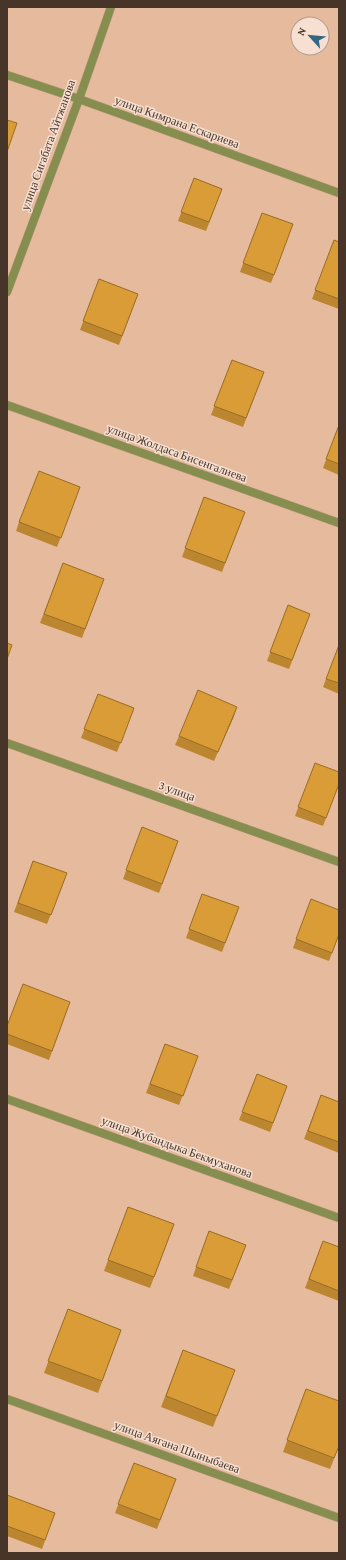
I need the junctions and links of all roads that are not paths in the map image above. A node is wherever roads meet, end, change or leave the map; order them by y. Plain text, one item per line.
1 (111, 7) edge
2 (7, 75) edge
3 (79, 99) junction
4 (339, 193) edge
5 (7, 292) edge
6 (7, 405) edge
7 (339, 523) edge
8 (7, 743) edge
9 (339, 862) edge
10 (7, 1099) edge
11 (339, 1218) edge
12 (7, 1399) edge
13 (339, 1518) edge

1 - 3 street, улица Сигабата Айтжанова
2 - 3 street, улица Кимрана Ескариева
3 - 4 street, улица Кимрана Ескариева
3 - 5 street, улица Сигабата Айтжанова
6 - 7 street, улица Жолдаса Бисенгалиева
8 - 9 street, 3 улица
10 - 11 street, улица Жубандыка Бекмуханова
12 - 13 street, улица Аягана Шыныбаева

